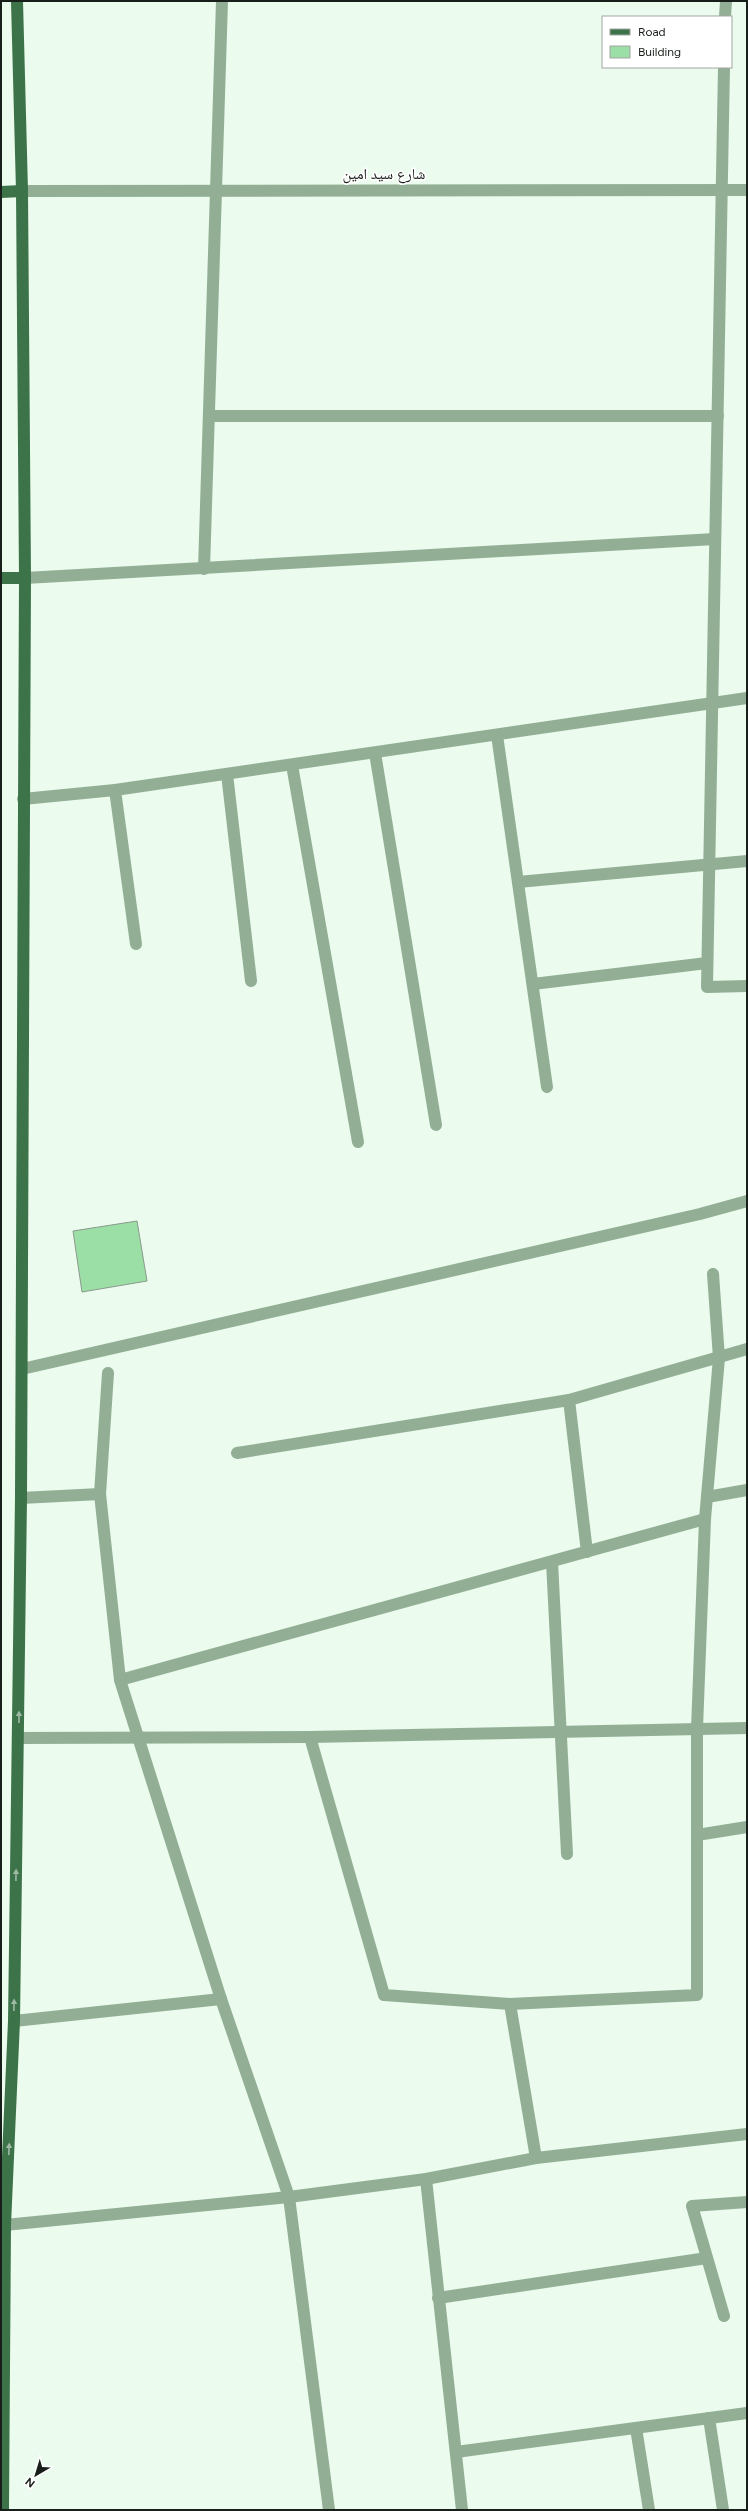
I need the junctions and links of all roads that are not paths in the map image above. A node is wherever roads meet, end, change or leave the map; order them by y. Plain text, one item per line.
1 (17, 1) edge
2 (222, 1) edge
3 (726, 1) edge
4 (725, 16) edge
5 (724, 68) edge
6 (216, 190) junction
7 (722, 190) junction
8 (747, 190) edge
9 (22, 191) junction
10 (1, 192) edge
11 (209, 416) junction
12 (718, 416) junction
13 (715, 539) junction
14 (204, 569) junction
15 (1, 578) edge
16 (25, 578) junction
17 (747, 698) edge
18 (712, 704) junction
19 (496, 735) junction
20 (375, 753) junction
21 (292, 765) junction
22 (227, 774) junction
23 (115, 790) junction
24 (23, 799) junction
25 (747, 861) edge
26 (709, 865) junction
27 (518, 882) junction
28 (136, 944) dead end
29 (707, 963) junction
30 (251, 981) dead end
31 (533, 984) junction
32 (747, 986) edge
33 (547, 1087) dead end
34 (436, 1126) dead end
35 (358, 1142) dead end
36 (747, 1201) edge
37 (713, 1274) dead end
38 (747, 1349) edge
39 (719, 1358) junction
40 (22, 1369) junction
41 (108, 1373) dead end
42 (569, 1400) junction
43 (237, 1453) dead end
44 (747, 1490) edge
45 (100, 1494) junction
46 (707, 1497) junction
47 (21, 1498) junction
48 (705, 1519) junction
49 (587, 1552) junction
50 (552, 1562) junction
51 (120, 1680) junction
52 (747, 1728) edge
53 (697, 1729) junction
54 (560, 1731) junction
55 (310, 1736) junction
56 (19, 1738) junction
57 (137, 1738) junction
58 (747, 1827) edge
59 (697, 1835) junction
60 (567, 1854) dead end
61 (222, 1999) junction
62 (510, 2004) junction
63 (14, 2021) junction
64 (5, 2125) edge
65 (747, 2134) edge
66 (536, 2158) junction
67 (426, 2179) junction
68 (289, 2198) junction
69 (747, 2202) edge
70 (6, 2225) junction
71 (707, 2258) junction
72 (438, 2298) junction
73 (724, 2316) dead end
74 (747, 2413) edge
75 (708, 2418) junction
76 (636, 2428) junction
77 (456, 2452) junction
78 (3, 2510) edge
79 (329, 2510) edge
80 (462, 2510) edge
81 (649, 2510) edge
82 (723, 2510) edge

1 - 9 main road
2 - 6 street
3 - 4 street
5 - 7 street
6 - 7 street, شارع سيد امين
6 - 9 street, شارع سيد امين
6 - 11 street
7 - 8 street, شارع سيد امين
7 - 12 street
9 - 10 main road
9 - 16 main road
11 - 12 street
11 - 14 street
12 - 13 street
13 - 14 street
13 - 18 street
14 - 16 street
15 - 16 main road
16 - 24 main road
17 - 18 street
18 - 19 street
18 - 26 street
19 - 20 street
19 - 27 street
20 - 21 street
20 - 34 street
21 - 22 street
21 - 35 street
22 - 23 street
22 - 30 street
23 - 24 street
23 - 28 street
24 - 40 main road
25 - 26 street
26 - 27 street
26 - 29 street
27 - 31 street
29 - 31 street
29 - 32 street
31 - 33 street
36 - 40 street
37 - 39 street
38 - 39 street
39 - 42 street
39 - 46 street
40 - 47 main road
41 - 45 street
42 - 43 street
42 - 49 street
44 - 46 street
45 - 47 street
45 - 51 street
46 - 48 street
56 -> 47 main road
48 - 49 street
48 - 53 street
49 - 50 street
50 - 51 street
50 - 54 street
51 - 57 street
52 - 53 street
53 - 54 street
53 - 59 street
54 - 55 street
54 - 60 street
55 - 57 street
55 - 62 street
56 - 57 street
63 -> 56 main road
57 - 61 street
58 - 59 street
59 - 62 street
61 - 63 street
61 - 68 street
62 - 66 street
63 - 64 main road
70 -> 64 main road
65 - 66 street
66 - 67 street
67 - 68 street
67 - 72 street
68 - 70 street
68 - 79 street
69 - 71 street
70 - 78 main road
71 - 72 street
71 - 73 street
72 - 77 street
74 - 75 street
75 - 76 street
75 - 82 street
76 - 77 street
76 - 81 street
77 - 80 street

